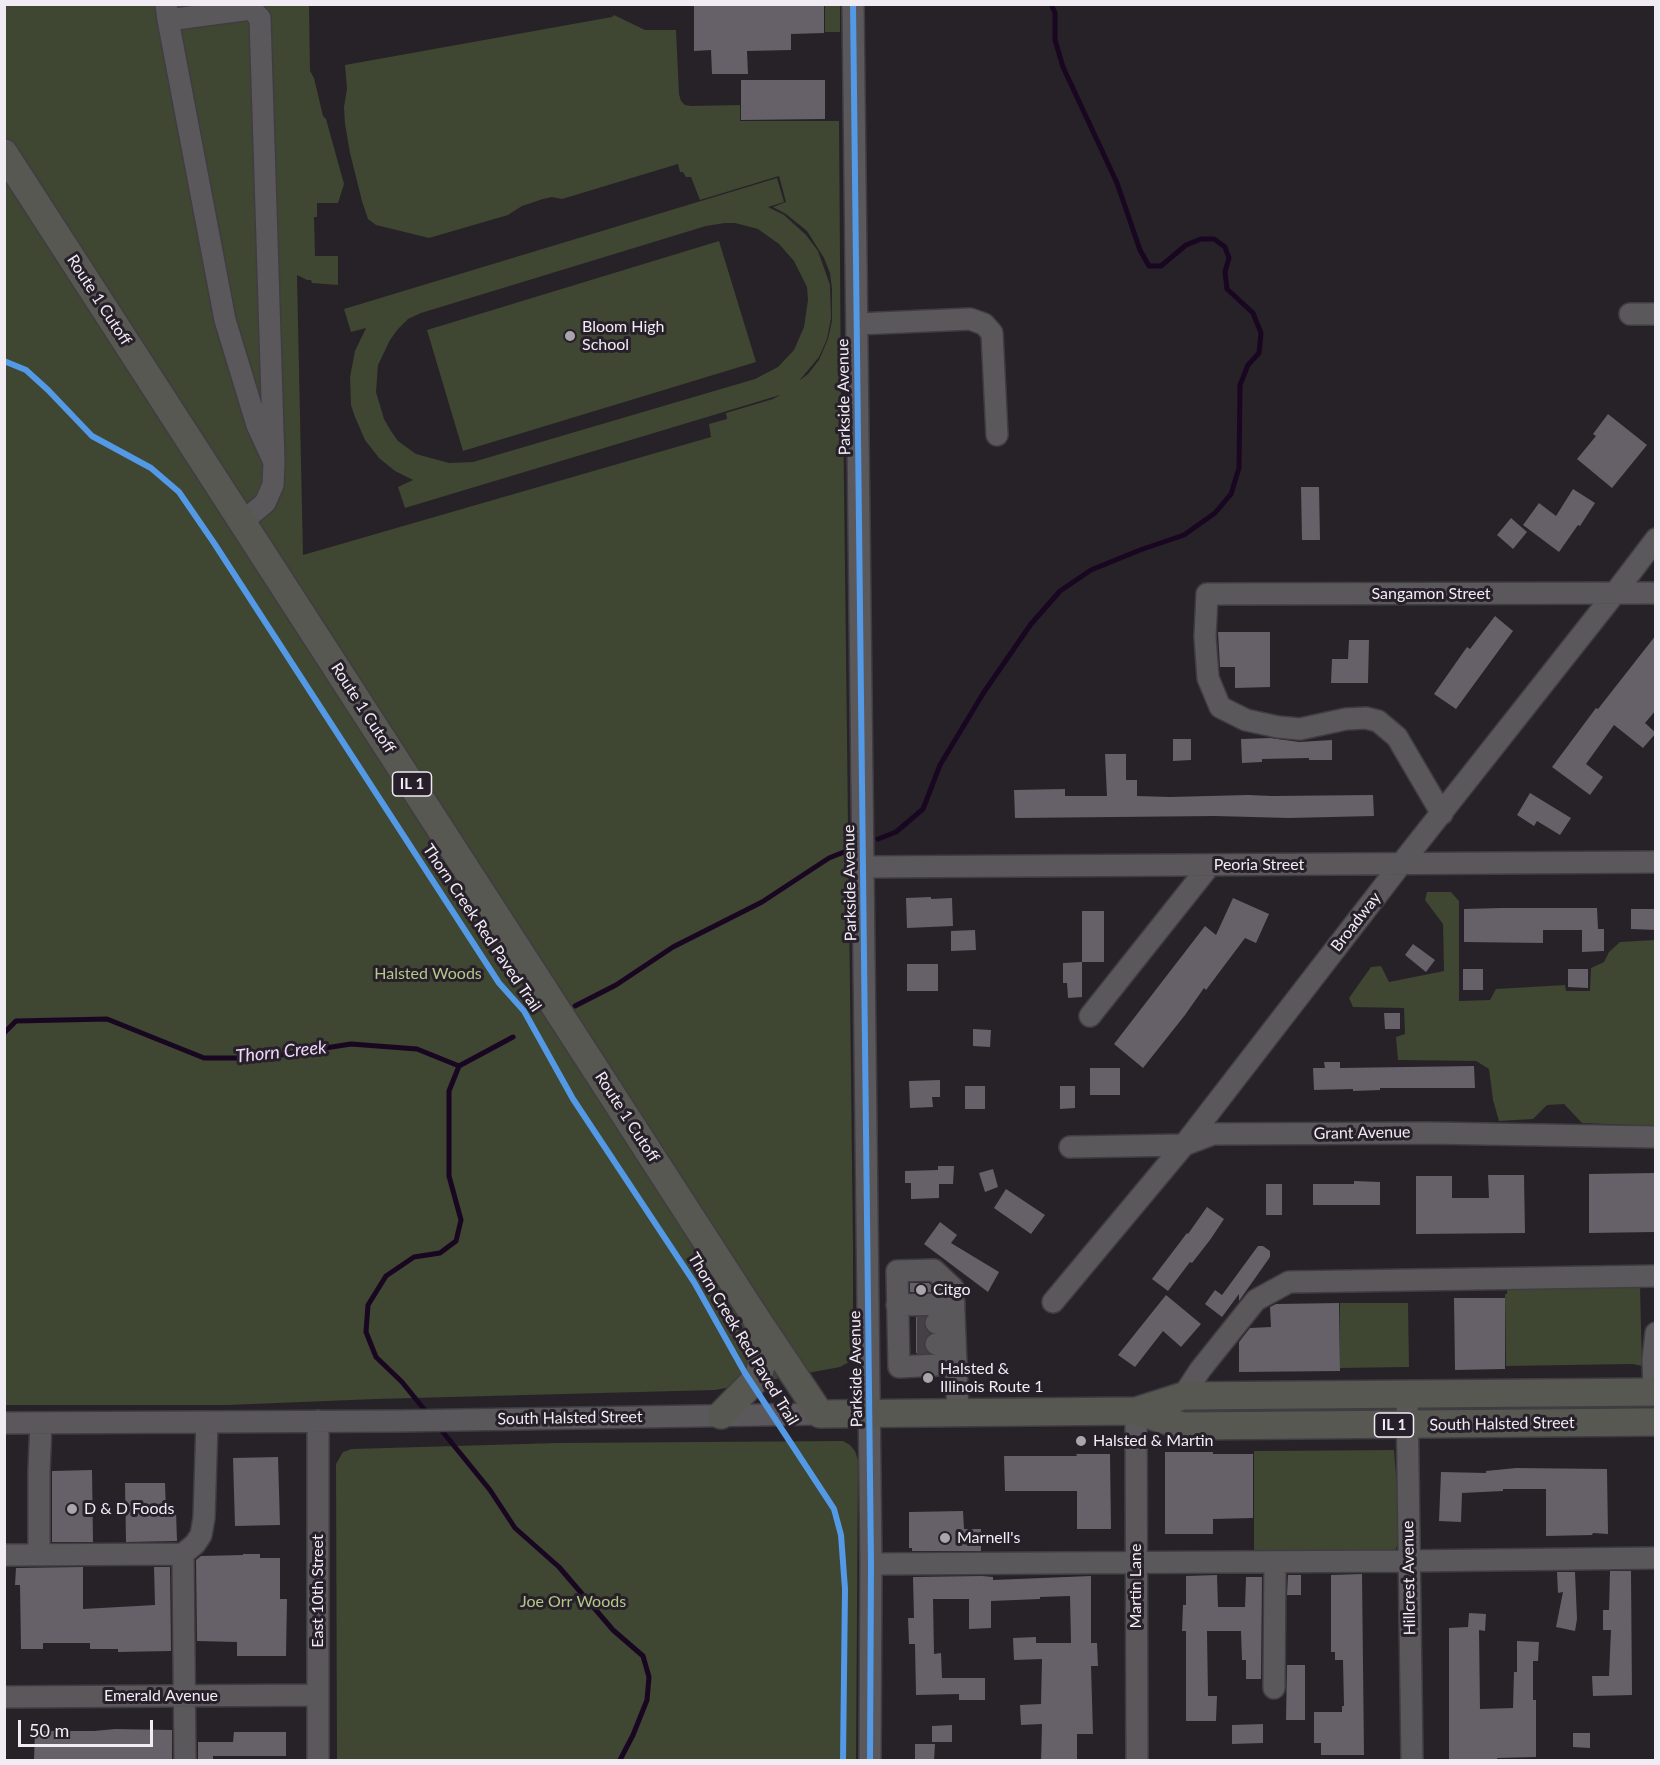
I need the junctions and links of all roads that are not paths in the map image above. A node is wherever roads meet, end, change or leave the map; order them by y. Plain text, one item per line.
1 (853, 4) edge
2 (167, 13) edge
3 (4, 153) edge
4 (1630, 314) dead end
5 (1656, 314) edge
6 (857, 324) junction
7 (997, 435) dead end
8 (274, 462) junction
9 (242, 522) junction
10 (1656, 539) edge
11 (1656, 592) edge
12 (1616, 593) junction
13 (1442, 814) junction
14 (1656, 862) edge
15 (1401, 864) junction
16 (1210, 865) junction
17 (863, 867) junction
18 (1089, 1016) dead end
19 (1656, 1137) edge
20 (1184, 1145) junction
21 (1070, 1147) dead end
22 (1656, 1276) edge
23 (1053, 1302) dead end
24 (756, 1318) junction
25 (869, 1319) junction
26 (921, 1329) junction
27 (1656, 1333) edge
28 (869, 1355) junction
29 (956, 1365) junction
30 (1655, 1392) edge
31 (1407, 1395) junction
32 (1183, 1396) junction
33 (1136, 1411) junction
34 (957, 1412) junction
35 (870, 1413) junction
36 (820, 1414) junction
37 (721, 1415) junction
38 (318, 1421) junction
39 (207, 1422) junction
40 (1656, 1422) edge
41 (4, 1423) edge
42 (41, 1423) junction
43 (1407, 1424) junction
44 (183, 1554) junction
45 (4, 1555) edge
46 (39, 1555) junction
47 (1656, 1558) edge
48 (1409, 1561) junction
49 (1135, 1562) junction
50 (1275, 1562) junction
51 (871, 1564) junction
52 (1274, 1688) dead end
53 (318, 1695) junction
54 (185, 1696) junction
55 (4, 1697) edge
56 (185, 1761) edge
57 (318, 1761) edge
58 (870, 1761) edge
59 (1137, 1761) edge
60 (1412, 1761) edge

1 - 6 street, Parkside Avenue
2 - 8 street
2 - 8 street
3 - 9 main road, Route 1 Cutoff / IL 1
4 - 5 street
6 - 7 street
6 - 17 street, Parkside Avenue
8 - 9 street
9 - 24 main road, Route 1 Cutoff / IL 1
10 - 12 street, Broadway
11 - 12 street, Sangamon Street
12 - 13 street, Broadway
12 - 13 street, Sangamon Street
13 - 15 street, Broadway
14 - 15 street, Peoria Street
15 - 16 street, Peoria Street
15 - 20 street, Broadway
16 - 17 street, Peoria Street
16 - 18 street
17 - 25 street, Parkside Avenue
19 - 20 street, Grant Avenue
20 - 21 street, Grant Avenue
20 - 23 street, Broadway
22 - 32 street
24 - 36 main road, Route 1 Cutoff / IL 1
24 - 37 main road
25 - 26 street
25 - 28 street, Parkside Avenue
26 - 28 street
26 - 29 street
26 - 29 street
27 - 30 street
28 - 35 street, Parkside Avenue
29 - 34 street
30 - 31 main road, South Halsted Street / IL 1
31 - 32 main road, South Halsted Street / IL 1
31 - 43 street, Hillcrest Avenue
32 - 33 main road, South Halsted Street / IL 1
33 - 34 main road, South Halsted Street / IL 1
33 - 43 main road, South Halsted Street / IL 1
33 - 49 street, Martin Lane
34 - 35 main road, South Halsted Street / IL 1
35 - 36 main road, South Halsted Street / IL 1
35 - 51 street, Parkside Avenue
36 - 37 street, South Halsted Street
37 - 38 street, South Halsted Street
38 - 39 street, South Halsted Street
38 - 53 street, East 10th Street
39 - 42 street, South Halsted Street
39 - 44 street
40 - 43 main road, South Halsted Street / IL 1
41 - 42 street, South Halsted Street
42 - 46 street
43 - 48 street, Hillcrest Avenue
44 - 46 street
44 - 54 street
45 - 46 street
47 - 48 street
48 - 50 street
48 - 60 street, Hillcrest Avenue
49 - 50 street
49 - 51 street
49 - 59 street, Martin Lane
50 - 52 street
51 - 58 street, Parkside Avenue
53 - 54 street, Emerald Avenue
53 - 57 street, East 10th Street
54 - 55 street, Emerald Avenue
54 - 56 street

